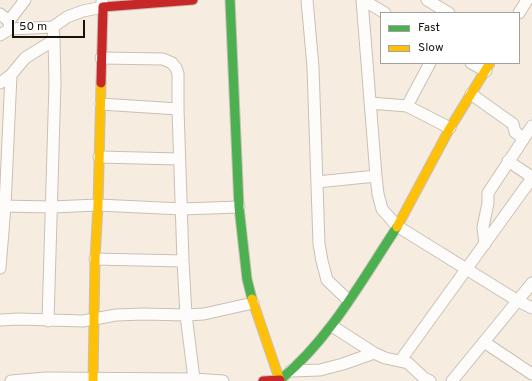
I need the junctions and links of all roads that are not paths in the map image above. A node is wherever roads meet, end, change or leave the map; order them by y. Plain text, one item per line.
1 (25, 0) edge
2 (193, 0) edge
3 (230, 0) edge
4 (307, 0) edge
5 (363, 0) edge
6 (427, 0) edge
7 (526, 0) edge
8 (102, 4) edge
9 (383, 12) edge
10 (447, 12) edge
11 (520, 12) edge
12 (0, 14) edge
13 (8, 24) edge
14 (53, 27) junction
15 (0, 35) edge
16 (54, 40) junction
17 (101, 58) junction
18 (429, 64) edge
19 (475, 64) edge
20 (488, 67) edge
21 (10, 75) junction
22 (0, 83) edge
23 (471, 94) junction
24 (370, 103) junction
25 (101, 104) junction
26 (407, 106) junction
27 (178, 109) junction
28 (450, 128) junction
29 (529, 130) edge
30 (99, 157) junction
31 (179, 158) junction
32 (508, 161) junction
33 (376, 176) junction
34 (532, 177) edge
35 (317, 182) junction
36 (98, 205) junction
37 (3, 206) edge
38 (52, 207) junction
39 (239, 207) junction
40 (182, 209) junction
41 (397, 226) junction
42 (484, 244) junction
43 (94, 259) junction
44 (183, 260) junction
45 (0, 268) edge
46 (466, 268) junction
47 (532, 283) edge
48 (348, 300) junction
49 (518, 301) junction
50 (253, 303) junction
51 (532, 308) edge
52 (186, 316) junction
53 (95, 318) junction
54 (0, 320) edge
55 (48, 321) junction
56 (332, 326) junction
57 (484, 342) junction
58 (374, 353) junction
59 (400, 361) junction
60 (291, 371) junction
61 (532, 374) edge
62 (194, 378) junction
63 (93, 380) edge
64 (280, 380) edge
65 (424, 380) edge
66 (10, 381) edge
67 (224, 381) edge
68 (263, 381) edge
69 (452, 381) edge

1 - 13 street
2 - 8 street
3 - 39 street
4 - 35 street
5 - 9 street
5 - 24 street
6 - 10 street
7 - 11 street
8 - 14 street
8 - 17 street
12 - 13 street
13 - 14 street
13 - 15 street
14 - 16 street
16 - 21 street
16 - 38 street
17 - 25 street
17 - 27 street
18 - 26 street
19 - 20 street
20 - 23 street
21 - 22 street
21 - 37 street
23 - 28 street
23 - 29 street
24 - 26 street
24 - 33 street
25 - 27 street
25 - 30 street
26 - 28 street
27 - 31 street
28 - 41 street
29 - 32 street
30 - 31 street
30 - 36 street
31 - 40 street
32 - 34 street
32 - 42 street
33 - 35 street
33 - 41 street
34 - 42 street
35 - 48 street
36 - 38 street
36 - 40 street
36 - 43 street
37 - 38 street
37 - 45 street
38 - 55 street
39 - 40 street
39 - 50 street
40 - 44 street
41 - 46 street
41 - 48 street
42 - 46 street
43 - 44 street
43 - 53 street
44 - 52 street
46 - 49 street
46 - 59 street
47 - 49 street
48 - 56 street
49 - 51 street
49 - 57 street
50 - 52 street
50 - 64 street
52 - 53 street
52 - 62 street
53 - 55 street
53 - 63 street
54 - 55 street
56 - 58 street
56 - 60 street
57 - 61 street
57 - 69 street
58 - 59 street
58 - 60 street
59 - 65 street
60 - 64 street
62 - 63 street
62 - 67 street
63 - 66 street
64 - 68 street

